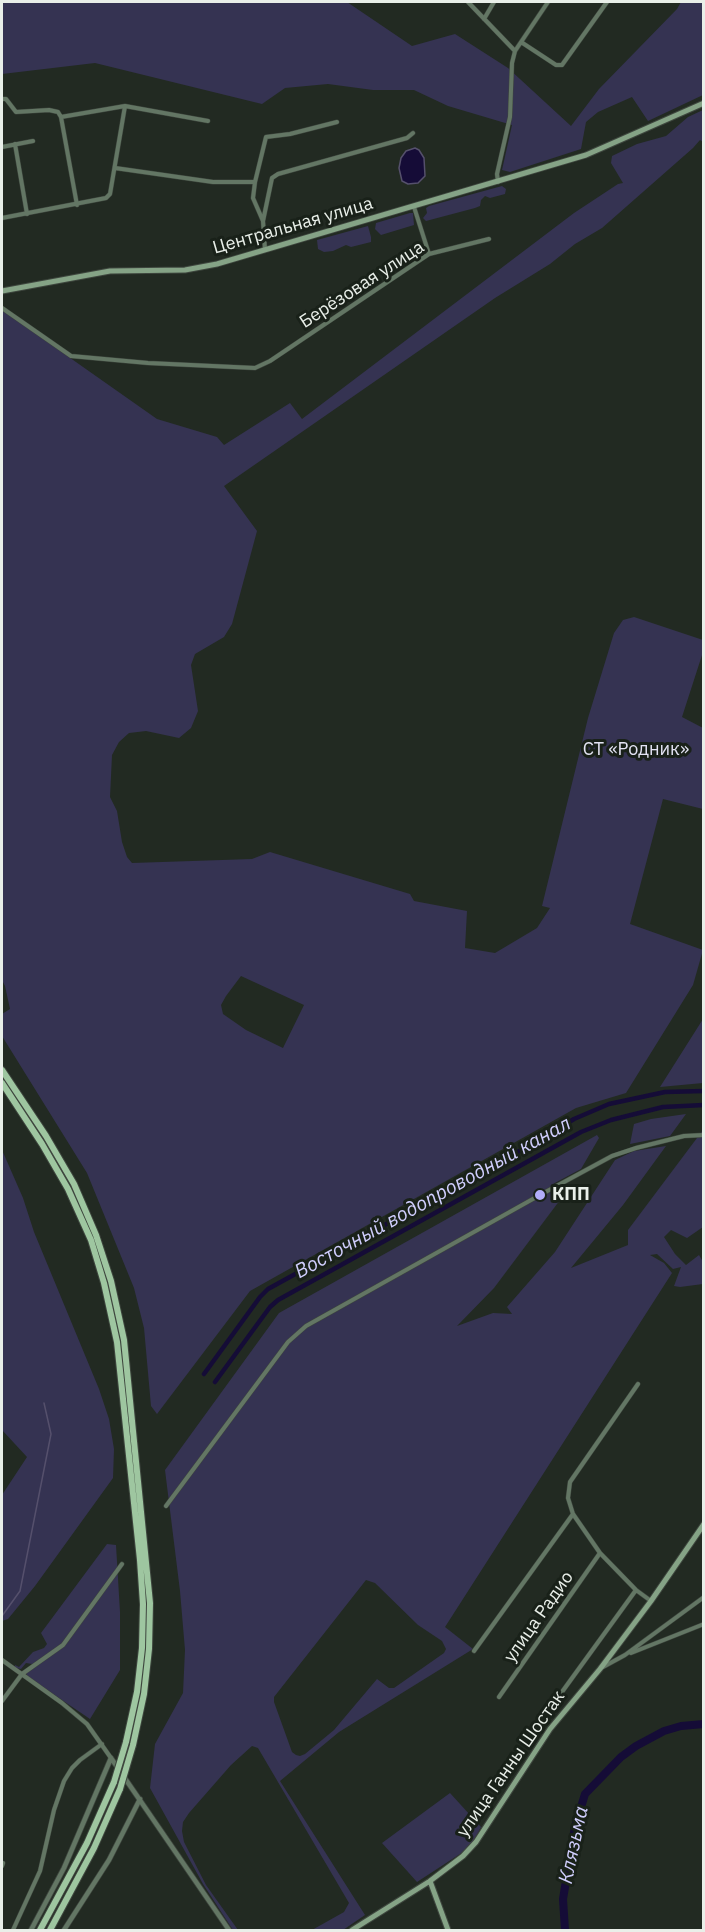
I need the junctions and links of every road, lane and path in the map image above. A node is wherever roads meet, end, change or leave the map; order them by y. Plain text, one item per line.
1 (468, 2) edge
2 (494, 2) edge
3 (548, 2) edge
4 (607, 2) edge
5 (484, 20) junction
6 (521, 42) junction
7 (515, 51) junction
8 (2, 99) edge
9 (704, 103) edge
10 (125, 106) junction
11 (61, 117) junction
12 (208, 121) dead end
13 (337, 122) dead end
14 (413, 133) dead end
15 (33, 141) dead end
16 (15, 144) junction
17 (2, 147) edge
18 (115, 168) junction
19 (255, 182) junction
20 (498, 182) junction
21 (77, 205) junction
22 (414, 207) junction
23 (27, 214) junction
24 (2, 218) edge
25 (263, 221) junction
26 (489, 239) dead end
27 (266, 251) junction
28 (429, 254) junction
29 (2, 291) edge
30 (2, 309) edge
31 (2, 1070) edge
32 (2, 1083) edge
33 (704, 1135) edge
34 (638, 1383) dead end
35 (166, 1506) dead end
36 (573, 1514) junction
37 (704, 1524) edge
38 (600, 1553) junction
39 (122, 1564) dead end
40 (636, 1590) junction
41 (704, 1597) edge
42 (651, 1601) junction
43 (704, 1624) edge
44 (474, 1651) dead end
45 (625, 1655) junction
46 (2, 1660) edge
47 (600, 1669) junction
48 (22, 1674) junction
49 (499, 1697) dead end
50 (2, 1701) edge
51 (538, 1725) dead end
52 (102, 1744) junction
53 (130, 1744) junction
54 (111, 1758) junction
55 (140, 1799) junction
56 (430, 1881) junction
57 (13, 1930) edge
58 (31, 1930) edge
59 (40, 1930) edge
60 (50, 1930) edge
61 (64, 1930) edge
62 (229, 1930) edge
63 (352, 1930) edge
64 (448, 1930) edge

1 - 5 street
2 - 5 street
3 - 6 street
4 - 6 street
5 - 7 street
6 - 7 street
7 - 20 street
8 - 11 street
9 - 20 main road, Центральная улица
10 - 11 street
10 - 12 street
10 - 18 street
11 - 21 street
13 - 19 street
14 - 25 street
15 - 16 street
16 - 17 street
16 - 23 street
18 - 19 street
18 - 21 street
19 - 25 street
20 - 22 main road, Центральная улица
21 - 23 street
22 - 27 main road, Центральная улица
22 - 28 street
23 - 24 street
25 - 27 street
26 - 28 street, Берёзовая улица
27 - 29 main road, Центральная улица
28 - 30 street, Берёзовая улица
31 - 53 main road
32 - 53 main road
33 - 35 street
34 - 36 street
36 - 38 street
36 - 44 street
37 - 42 main road, улица Ганны Шостак
38 - 40 street
38 - 49 street, улица Радио
39 - 48 street
40 - 42 street
40 - 51 street
41 - 45 street
42 - 47 main road, улица Ганны Шостак
43 - 45 street
45 - 47 street
46 - 48 street
47 - 56 main road, улица Ганны Шостак
48 - 50 street
48 - 52 street
52 - 54 street
52 - 57 street
53 - 59 main road, bridge
53 - 60 main road, bridge
54 - 55 street
54 - 58 street
55 - 61 street
55 - 62 street
56 - 63 main road, улица Ганны Шостак
56 - 64 main road

